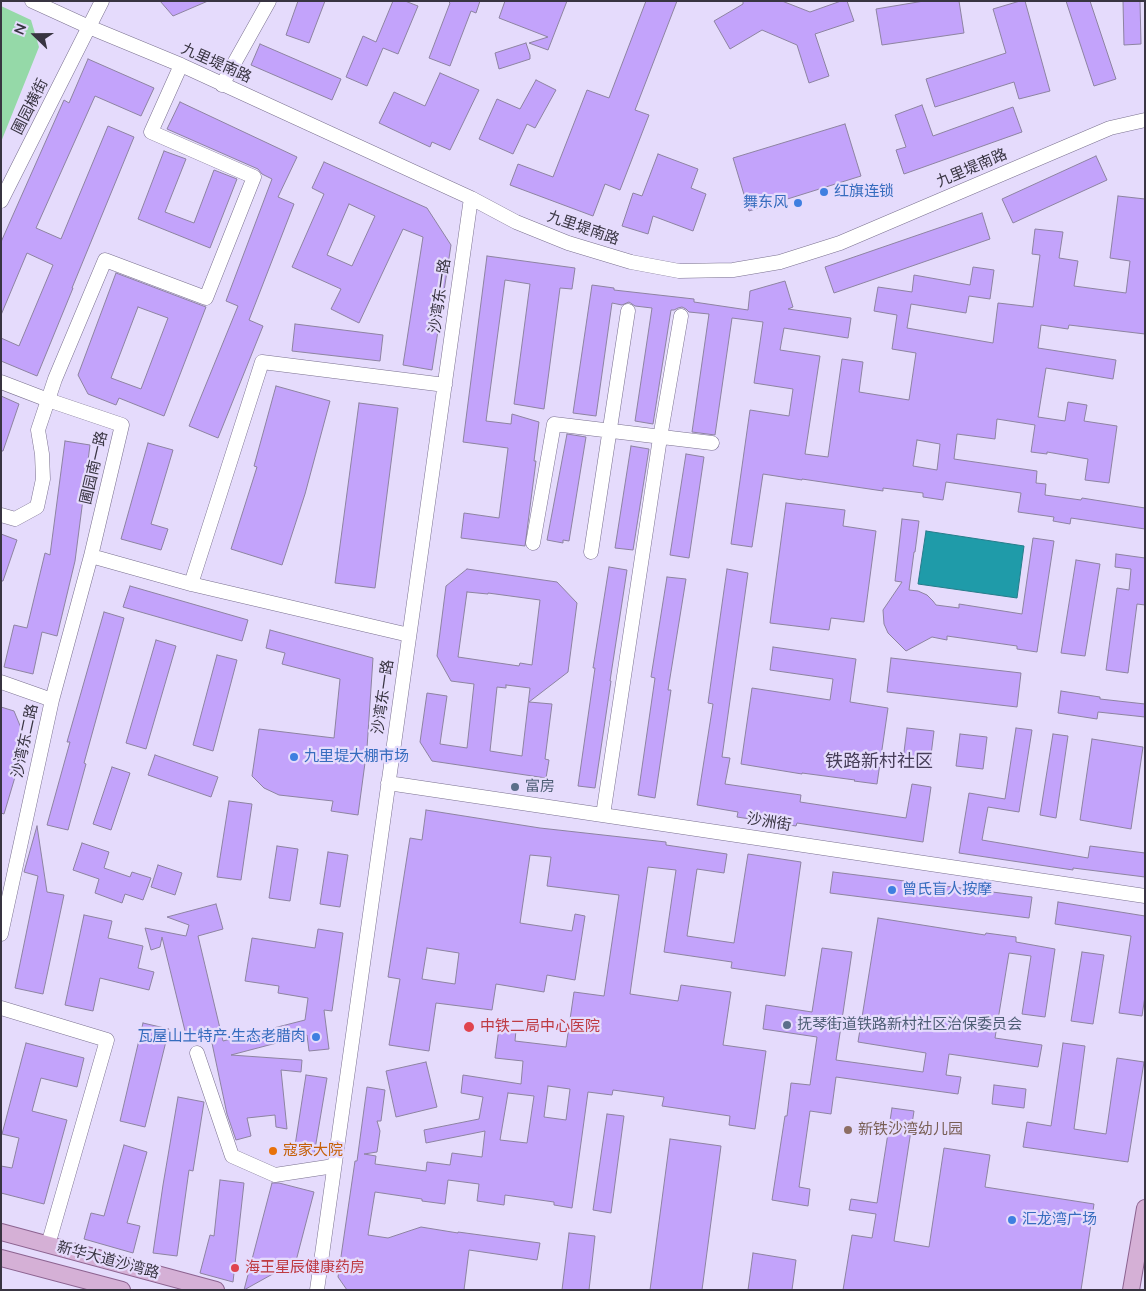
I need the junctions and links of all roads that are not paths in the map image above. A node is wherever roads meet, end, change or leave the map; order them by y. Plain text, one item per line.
1 (32, 1) edge
2 (102, 1) edge
3 (269, 1) edge
4 (89, 27) junction
5 (181, 66) junction
6 (222, 85) junction
7 (1145, 120) edge
8 (471, 198) junction
9 (1, 201) edge
10 (628, 311) dead end
11 (681, 316) dead end
12 (1, 382) edge
13 (445, 385) junction
14 (48, 400) junction
15 (609, 431) junction
16 (660, 438) junction
17 (712, 443) dead end
18 (1, 515) edge
19 (534, 543) dead end
20 (591, 552) dead end
21 (91, 556) junction
22 (191, 584) junction
23 (410, 635) junction
24 (1, 682) edge
25 (52, 700) junction
26 (388, 783) junction
27 (603, 815) junction
28 (1145, 896) edge
29 (1, 934) edge
30 (1, 1008) edge
31 (197, 1053) dead end
32 (334, 1166) junction
33 (1145, 1208) edge
34 (1, 1232) edge
35 (48, 1245) junction
36 (1, 1258) edge
37 (122, 1290) edge
38 (216, 1290) edge
39 (317, 1290) edge
40 (1131, 1290) edge

1 - 4 street, 九里堤南路
2 - 4 street, 圃园横街
3 - 6 street
4 - 5 street, 九里堤南路
4 - 9 street, 圃园横街
5 - 6 street, 九里堤南路
5 - 14 street
6 - 8 street, 九里堤南路
7 - 8 street, 九里堤南路
8 - 13 street, 沙湾东一路
10 - 15 street
11 - 16 street
12 - 14 street, 圃园南一路
13 - 22 street
13 - 23 street, 沙湾东一路
14 - 18 street
14 - 21 street, 圃园南一路
15 - 16 street
15 - 19 street
15 - 20 street
16 - 17 street
16 - 27 street
21 - 22 street
21 - 25 street, 沙湾东二路
22 - 23 street
23 - 26 street, 沙湾东一路
24 - 25 street
25 - 29 street, 沙湾东二路
26 - 27 street, 沙洲街
26 - 32 street, 沙湾东一路
27 - 28 street, 沙洲街
30 - 35 street
31 - 32 street
32 - 39 street, 沙湾东一路
33 - 40 main road
34 - 35 main road, 新华大道沙湾路
35 - 38 main road, 新华大道沙湾路
36 - 37 main road, 新华大道沙湾路

